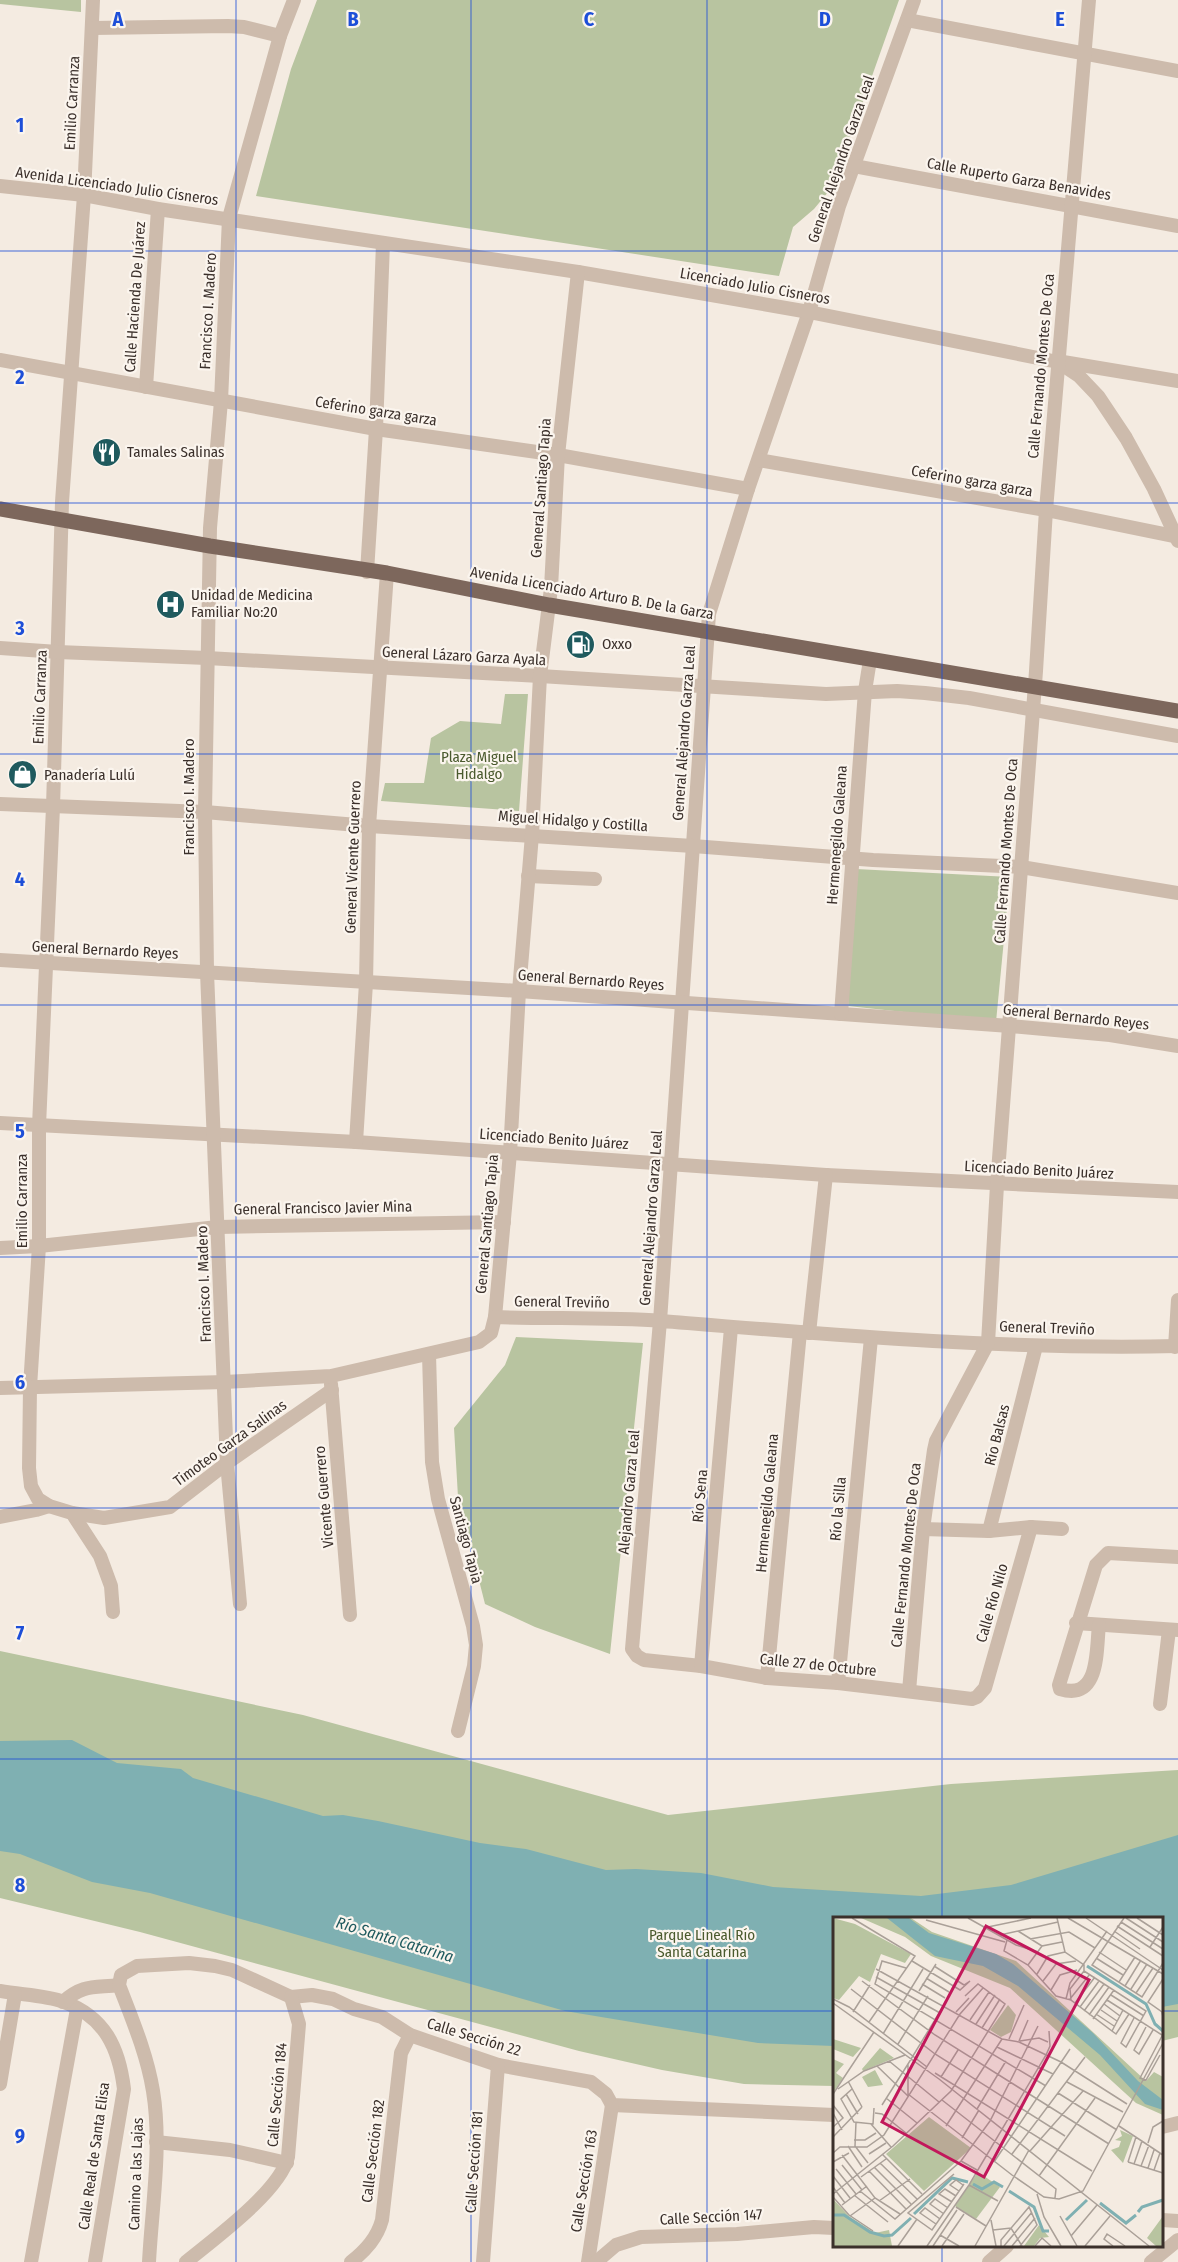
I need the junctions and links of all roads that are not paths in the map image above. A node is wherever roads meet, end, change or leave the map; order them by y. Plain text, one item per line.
1 (93, 0) edge
2 (294, 0) edge
3 (914, 0) edge
4 (1089, 0) edge
5 (907, 20) junction
6 (93, 28) junction
7 (280, 36) junction
8 (1085, 53) junction
9 (1178, 71) edge
10 (854, 166) junction
11 (0, 186) edge
12 (84, 195) junction
13 (1071, 205) junction
14 (158, 209) junction
15 (229, 218) junction
16 (1178, 226) edge
17 (383, 243) junction
18 (578, 272) junction
19 (809, 312) junction
20 (0, 360) edge
21 (1058, 362) junction
22 (72, 373) junction
23 (1178, 381) edge
24 (146, 387) junction
25 (220, 401) junction
26 (376, 429) junction
27 (558, 456) junction
28 (759, 460) junction
29 (748, 489) junction
30 (0, 509) edge
31 (1046, 510) junction
32 (61, 520) junction
33 (1177, 538) edge
34 (210, 546) junction
35 (367, 572) junction
36 (387, 573) junction
37 (549, 605) junction
38 (707, 631) junction
39 (0, 648) edge
40 (58, 652) junction
41 (207, 658) junction
42 (870, 660) junction
43 (379, 668) junction
44 (540, 676) junction
45 (702, 686) junction
46 (1035, 687) junction
47 (865, 692) junction
48 (1032, 709) junction
49 (1178, 711) edge
50 (1178, 736) edge
51 (0, 804) edge
52 (53, 807) junction
53 (205, 812) junction
54 (369, 826) junction
55 (532, 835) junction
56 (693, 846) junction
57 (851, 857) junction
58 (1021, 867) junction
59 (528, 876) junction
60 (595, 879) dead end
61 (1178, 893) edge
62 (0, 960) edge
63 (48, 963) junction
64 (207, 972) junction
65 (366, 983) junction
66 (519, 991) junction
67 (683, 1002) junction
68 (842, 1014) junction
69 (1010, 1026) junction
70 (1178, 1046) edge
71 (0, 1123) edge
72 (39, 1126) junction
73 (213, 1135) junction
74 (356, 1142) junction
75 (510, 1153) junction
76 (671, 1164) junction
77 (826, 1175) junction
78 (997, 1185) junction
79 (1178, 1192) edge
80 (504, 1222) junction
81 (218, 1227) junction
82 (39, 1246) junction
83 (0, 1248) edge
84 (1178, 1300) edge
85 (495, 1317) junction
86 (660, 1321) junction
87 (731, 1328) junction
88 (805, 1333) junction
89 (871, 1338) junction
90 (987, 1343) junction
91 (1036, 1346) junction
92 (1176, 1347) edge
93 (429, 1353) junction
94 (225, 1382) junction
95 (331, 1383) junction
96 (30, 1387) junction
97 (0, 1388) edge
98 (227, 1463) junction
99 (49, 1506) junction
100 (72, 1514) junction
101 (0, 1517) edge
102 (1031, 1527) junction
103 (1062, 1529) dead end
104 (923, 1530) junction
105 (989, 1531) junction
106 (1178, 1557) edge
107 (240, 1604) dead end
108 (113, 1612) dead end
109 (350, 1615) dead end
110 (1076, 1623) junction
111 (1099, 1625) junction
112 (1173, 1630) edge
113 (644, 1660) joint
114 (701, 1666) junction
115 (767, 1678) junction
116 (838, 1683) junction
117 (985, 1688) joint
118 (909, 1691) junction
119 (1160, 1704) dead end
120 (458, 1731) dead end
121 (119, 1985) junction
122 (0, 1991) edge
123 (15, 1994) junction
124 (291, 1996) junction
125 (63, 2002) junction
126 (77, 2008) junction
127 (410, 2035) junction
128 (498, 2065) junction
129 (0, 2084) edge
130 (612, 2105) junction
131 (833, 2115) edge
132 (1178, 2123) edge
133 (1163, 2127) edge
134 (156, 2142) junction
135 (287, 2163) junction
136 (1163, 2220) edge
137 (1178, 2221) edge
138 (833, 2228) edge
139 (1178, 2240) edge
140 (1006, 2247) edge
141 (31, 2262) edge
142 (95, 2262) edge
143 (149, 2262) edge
144 (186, 2262) edge
145 (351, 2262) edge
146 (483, 2262) edge
147 (588, 2262) edge
148 (596, 2262) edge
149 (989, 2262) edge
150 (1151, 2262) edge

1 - 6 street, Emilio Carranza
2 - 7 street, Francisco I. Madero
3 - 5 street, General Alejandro Garza Leal
4 - 8 street, Calle Fernando Montes De Oca
5 - 8 street
5 - 10 street, General Alejandro Garza Leal
6 - 7 street
6 - 12 street, Emilio Carranza
7 - 15 street, Francisco I. Madero
8 - 9 street
8 - 13 street, Calle Fernando Montes De Oca
10 - 13 street, Calle Ruperto Garza Benavides
10 - 19 street, General Alejandro Garza Leal
11 - 12 street, Avenida Licenciado Julio Cisneros
12 - 14 street, Avenida Licenciado Julio Cisneros
12 - 22 street, Emilio Carranza
13 - 16 street, Calle Ruperto Garza Benavides
13 - 21 street, Calle Fernando Montes De Oca
14 - 15 street, Avenida Licenciado Julio Cisneros
14 - 24 street, Calle Hacienda De Juárez
15 - 17 street, Licenciado Julio Cisneros
15 - 25 street, Francisco I. Madero
17 - 18 street, Licenciado Julio Cisneros
17 - 26 street
18 - 19 street, Licenciado Julio Cisneros
18 - 27 street, General Santiago Tapia
19 - 21 street, Licenciado Julio Cisneros
19 - 28 street, General Alejandro Garza Leal
20 - 22 street, Ceferino garza garza
21 - 23 street
21 - 31 street, Calle Fernando Montes De Oca
21 - 33 street, Licenciado Julio Cisneros
22 - 24 street, Ceferino garza garza
22 - 32 street, Emilio Carranza
24 - 25 street, Ceferino garza garza
25 - 26 street, Ceferino garza garza
25 - 34 street, Francisco I. Madero
26 - 27 street, Ceferino garza garza
26 - 35 street
27 - 29 street, Ceferino garza garza
27 - 37 street, General Santiago Tapia
28 - 29 street, General Alejandro Garza Leal
28 - 31 street, Ceferino garza garza
29 - 38 street, General Alejandro Garza Leal
30 - 32 main road, Avenida Licenciado Arturo B. De la Garza
31 - 33 street, Ceferino garza garza
31 - 46 street, Calle Fernando Montes De Oca
32 - 34 main road, Avenida Licenciado Arturo B. De la Garza
32 - 40 street, Emilio Carranza
34 - 35 main road, Avenida Licenciado Arturo B. De la Garza
34 - 41 street, Francisco I. Madero
35 - 36 main road, Avenida Licenciado Arturo B. De la Garza
36 - 37 main road, Avenida Licenciado Arturo B. De la Garza
36 - 43 street, General Vicente Guerrero
37 - 38 main road, Avenida Licenciado Arturo B. De la Garza
37 - 44 street, General Santiago Tapia
38 - 42 main road, Avenida Licenciado Arturo B. De la Garza
38 - 45 street, General Alejandro Garza Leal
39 - 40 street, General Lázaro Garza Ayala
40 - 41 street, General Lázaro Garza Ayala
40 - 52 street, Emilio Carranza
41 - 43 street, General Lázaro Garza Ayala
41 - 53 street, Francisco I. Madero
42 - 46 main road, Avenida Licenciado Arturo B. De la Garza
42 - 47 street, Hermenegildo Galeana
43 - 44 street, General Lázaro Garza Ayala
43 - 54 street, General Vicente Guerrero
44 - 45 street, General Lázaro Garza Ayala
44 - 55 street, General Santiago Tapia
45 - 47 street, General Lázaro Garza Ayala
45 - 56 street, General Alejandro Garza Leal
46 - 48 street, Calle Fernando Montes De Oca
46 - 49 main road, Avenida Licenciado Arturo B. De la Garza
47 - 48 street, General Lázaro Garza Ayala
47 - 57 street, Hermenegildo Galeana
48 - 50 street, General Lázaro Garza Ayala
48 - 58 street, Calle Fernando Montes De Oca
51 - 52 street, Miguel Hidalgo y Costilla
52 - 53 street, Miguel Hidalgo y Costilla
52 - 63 street, Emilio Carranza
53 - 54 street, Miguel Hidalgo y Costilla
53 - 64 street, Francisco I. Madero
54 - 55 street, Miguel Hidalgo y Costilla
54 - 65 street, General Vicente Guerrero
55 - 56 street, Miguel Hidalgo y Costilla
55 - 59 street, General Santiago Tapia
56 - 57 street, Miguel Hidalgo y Costilla
56 - 67 street, General Alejandro Garza Leal
57 - 58 street, Miguel Hidalgo y Costilla
57 - 68 street, Hermenegildo Galeana
58 - 61 street, Miguel Hidalgo y Costilla
58 - 69 street, Calle Fernando Montes De Oca
59 - 60 street
59 - 66 street, General Santiago Tapia
62 - 63 street, General Bernardo Reyes
63 - 64 street, General Bernardo Reyes
63 - 72 street, Emilio Carranza
64 - 65 street, General Bernardo Reyes
64 - 73 street, Francisco I. Madero
65 - 66 street, General Bernardo Reyes
65 - 74 street, General Vicente Guerrero
66 - 67 street, General Bernardo Reyes
66 - 75 street, General Santiago Tapia
67 - 68 street, General Bernardo Reyes
67 - 76 street, General Alejandro Garza Leal
68 - 69 street, General Bernardo Reyes
69 - 70 street, General Bernardo Reyes
69 - 78 street, Calle Fernando Montes De Oca
71 - 72 street, Licenciado Benito Juárez
72 - 73 street, Licenciado Benito Juárez
72 - 82 street, Emilio Carranza
73 - 74 street, Licenciado Benito Juárez
73 - 81 street, Francisco I. Madero
74 - 75 street, Licenciado Benito Juárez
75 - 76 street, Licenciado Benito Juárez
75 - 80 street, General Santiago Tapia
76 - 77 street, Licenciado Benito Juárez
76 - 86 street, General Alejandro Garza Leal
77 - 78 street, Licenciado Benito Juárez
77 - 88 street, Hermenegildo Galeana
78 - 79 street, Licenciado Benito Juárez
78 - 90 street, Calle Fernando Montes De Oca
80 - 81 street, General Francisco Javier Mina
80 - 85 street, General Santiago Tapia
81 - 82 street, General Francisco Javier Mina
81 - 94 street, Francisco I. Madero
82 - 83 street, General Francisco Javier Mina
82 - 96 street, Emilio Carranza
84 - 92 street
85 - 86 street, General Treviño
85 - 93 street, General Treviño
86 - 87 street, General Treviño
86 - 113 street, Alejandro Garza Leal
87 - 88 street, General Treviño
87 - 114 street, Río Sena
88 - 89 street, General Treviño
88 - 115 street, Hermenegildo Galeana
89 - 90 street, General Treviño
89 - 116 street, Río la Silla
90 - 91 street, General Treviño
90 - 104 street, Calle Fernando Montes De Oca
91 - 92 street, General Treviño
91 - 105 street, Río Balsas
93 - 95 street, General Treviño
93 - 120 street, Santiago Tapia
94 - 95 street, General Treviño
94 - 96 street, General Treviño
94 - 98 street, Francisco I. Madero
95 - 98 street, Timoteo Garza Salinas
95 - 109 street, Vicente Guerrero
96 - 97 street, General Treviño
96 - 99 street, Emilio Carranza
98 - 100 street, Timoteo Garza Salinas
98 - 107 street, Francisco I. Madero
99 - 100 street
99 - 101 street
100 - 108 street
102 - 103 street
102 - 105 street
102 - 117 street, Calle Río Nilo
104 - 105 street
104 - 118 street, Calle Fernando Montes De Oca
106 - 110 street
110 - 111 street
110 - 111 street
111 - 112 street
112 - 119 street
113 - 114 street, Calle 27 de Octubre
114 - 115 street, Calle 27 de Octubre
115 - 116 street, Calle 27 de Octubre
116 - 118 street, Calle 27 de Octubre
117 - 118 street, Calle 27 de Octubre
121 - 124 street, Calle Sección 22
121 - 125 street
121 - 134 street, Camino a las Lajas
122 - 123 street, Calle Real de Santa Elisa
123 - 125 street, Calle Real de Santa Elisa
123 - 129 street
124 - 127 street, Calle Sección 22
124 - 135 street, Calle Sección 184
125 - 126 street, Calle Real de Santa Elisa
126 - 141 street
126 - 142 street, Calle Real de Santa Elisa
127 - 128 street, Calle Sección 22
127 - 145 street, Calle Sección 182
128 - 130 street, Calle Sección 22
128 - 146 street, Calle Sección 181
130 - 131 street
130 - 147 street, Calle Sección 163
132 - 133 street
134 - 135 street
134 - 143 street, Camino a las Lajas
135 - 144 street, Calle Sección 184
136 - 137 street
138 - 148 street, Calle Sección 147
139 - 150 street
140 - 149 street

